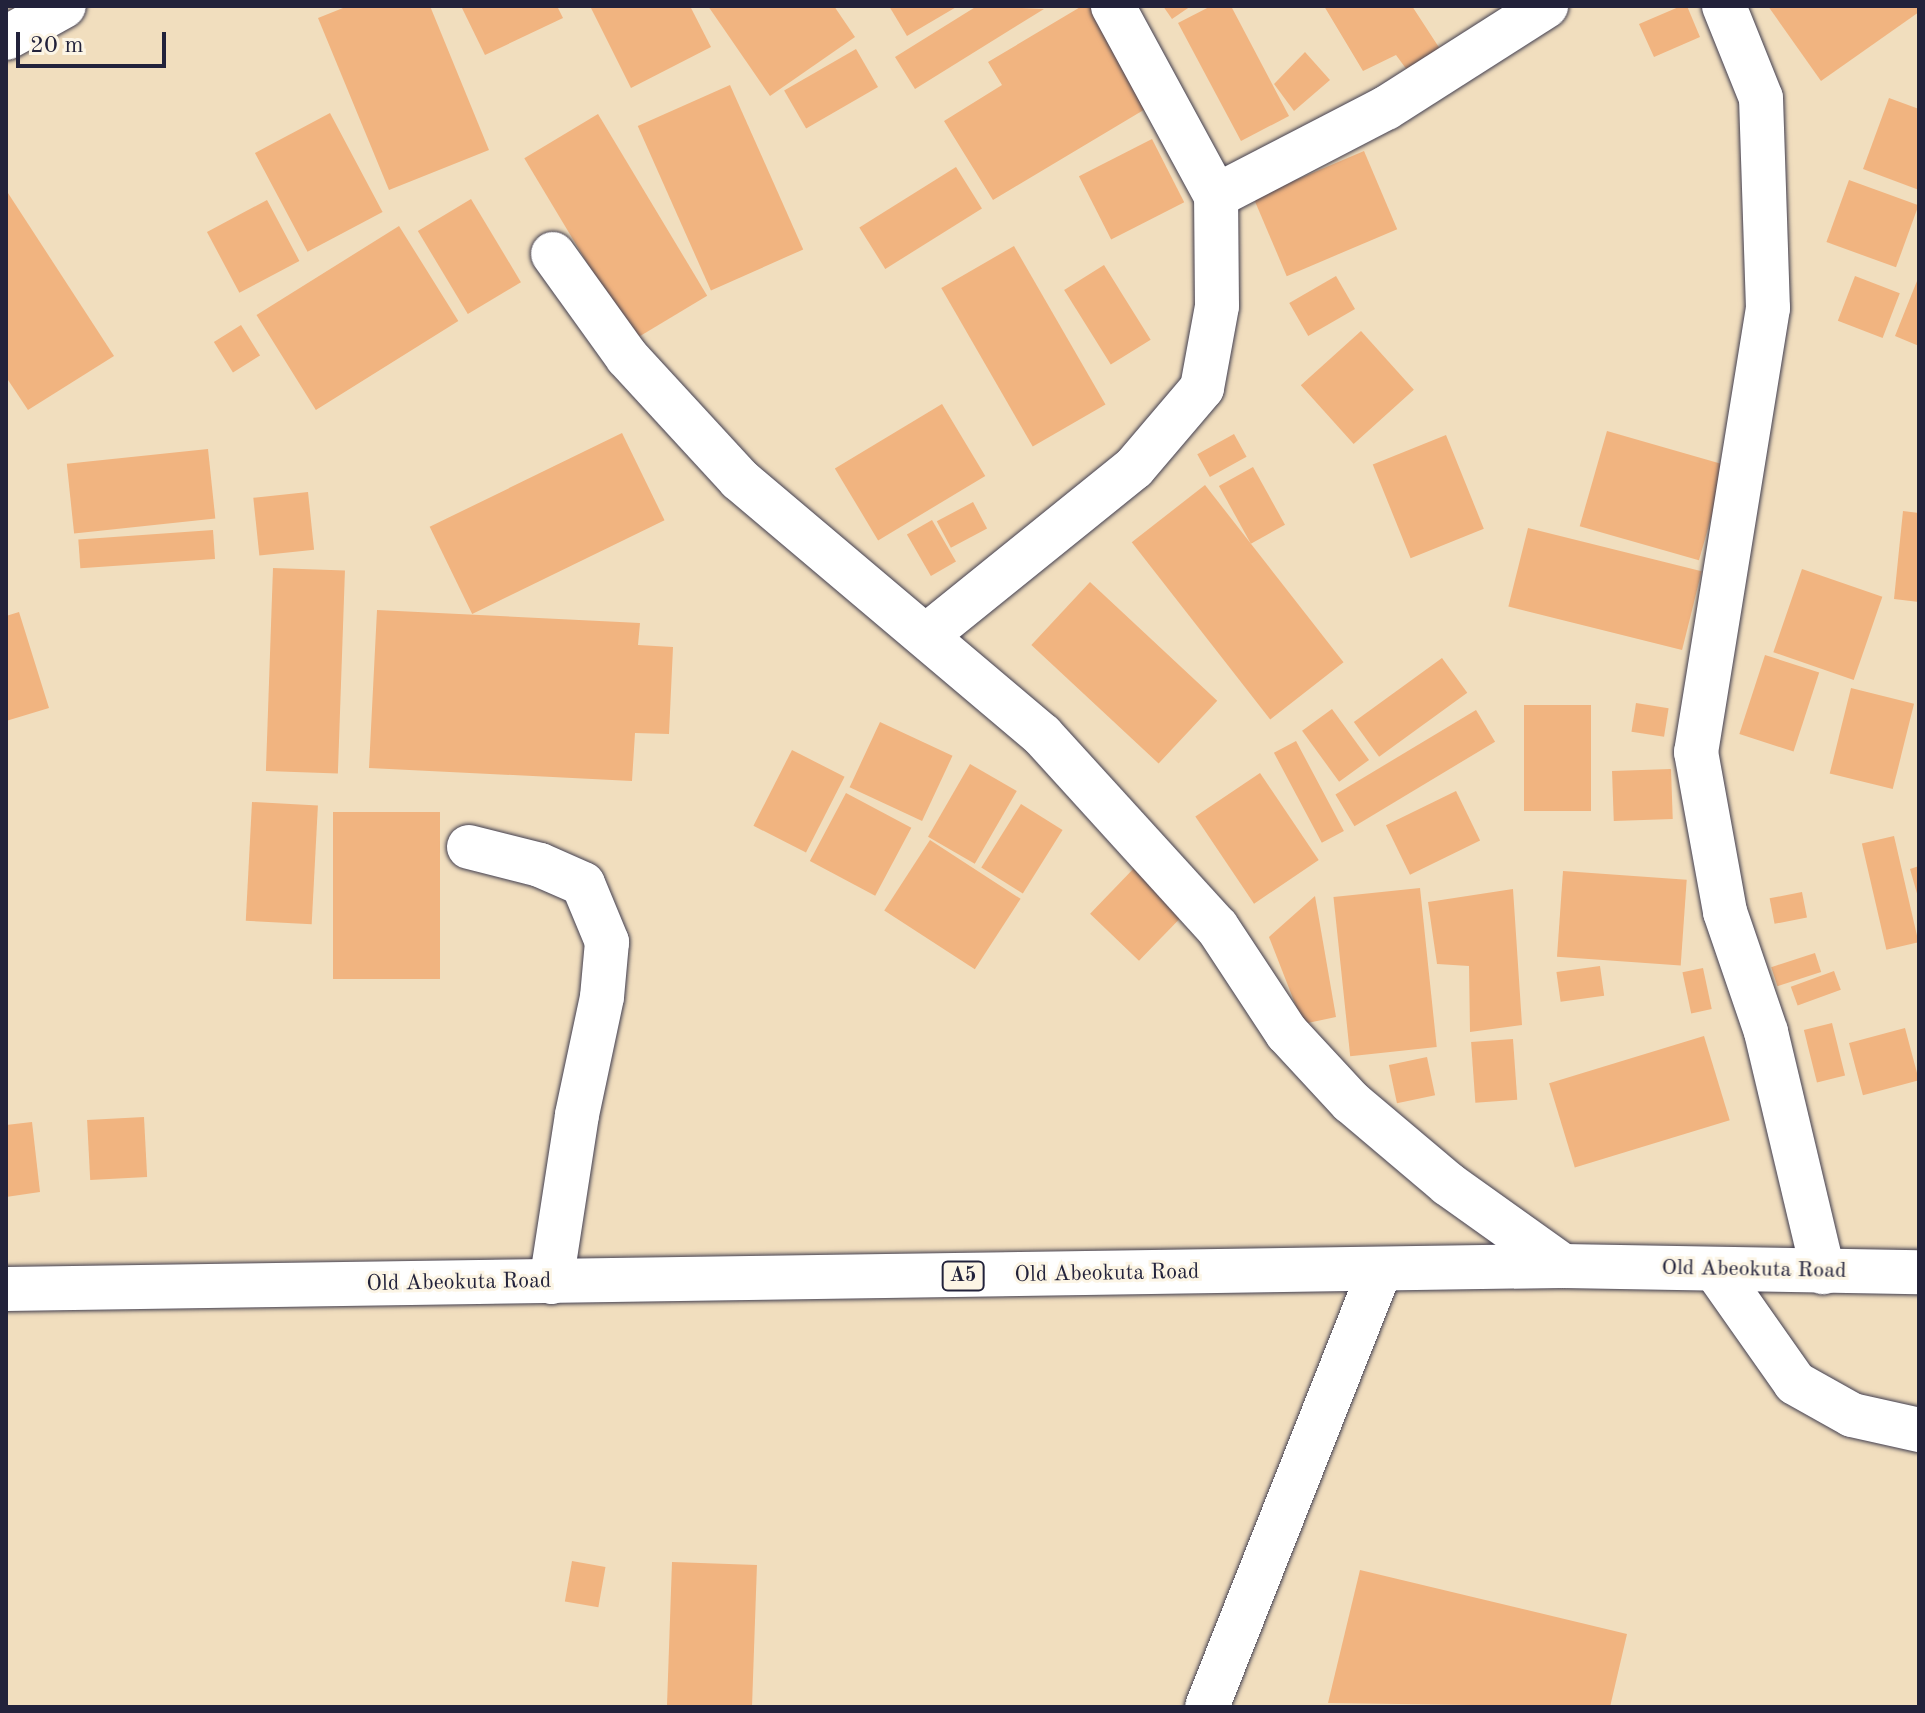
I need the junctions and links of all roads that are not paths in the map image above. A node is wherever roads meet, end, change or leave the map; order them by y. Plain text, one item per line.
1 (64, 6) edge
2 (1113, 6) edge
3 (1546, 6) edge
4 (1724, 6) edge
5 (6, 38) edge
6 (1216, 196) junction
7 (553, 254) dead end
8 (927, 635) junction
9 (469, 847) dead end
10 (1563, 1266) junction
11 (1715, 1269) junction
12 (1380, 1270) junction
13 (1823, 1272) junction
14 (1919, 1272) edge
15 (551, 1282) junction
16 (6, 1289) edge
17 (1919, 1430) edge
18 (1207, 1707) edge

1 - 5 main road
2 - 6 main road
3 - 6 main road
4 - 13 main road
6 - 8 main road
7 - 8 main road
8 - 10 main road
9 - 15 main road
10 - 11 main road, Old Abeokuta Road / A5
10 - 12 main road, Old Abeokuta Road / A5
11 - 13 main road, Old Abeokuta Road / A5
11 - 17 main road
12 - 15 main road, Old Abeokuta Road / A5
12 - 18 main road
13 - 14 main road, Old Abeokuta Road / A5
15 - 16 main road, Old Abeokuta Road / A5

